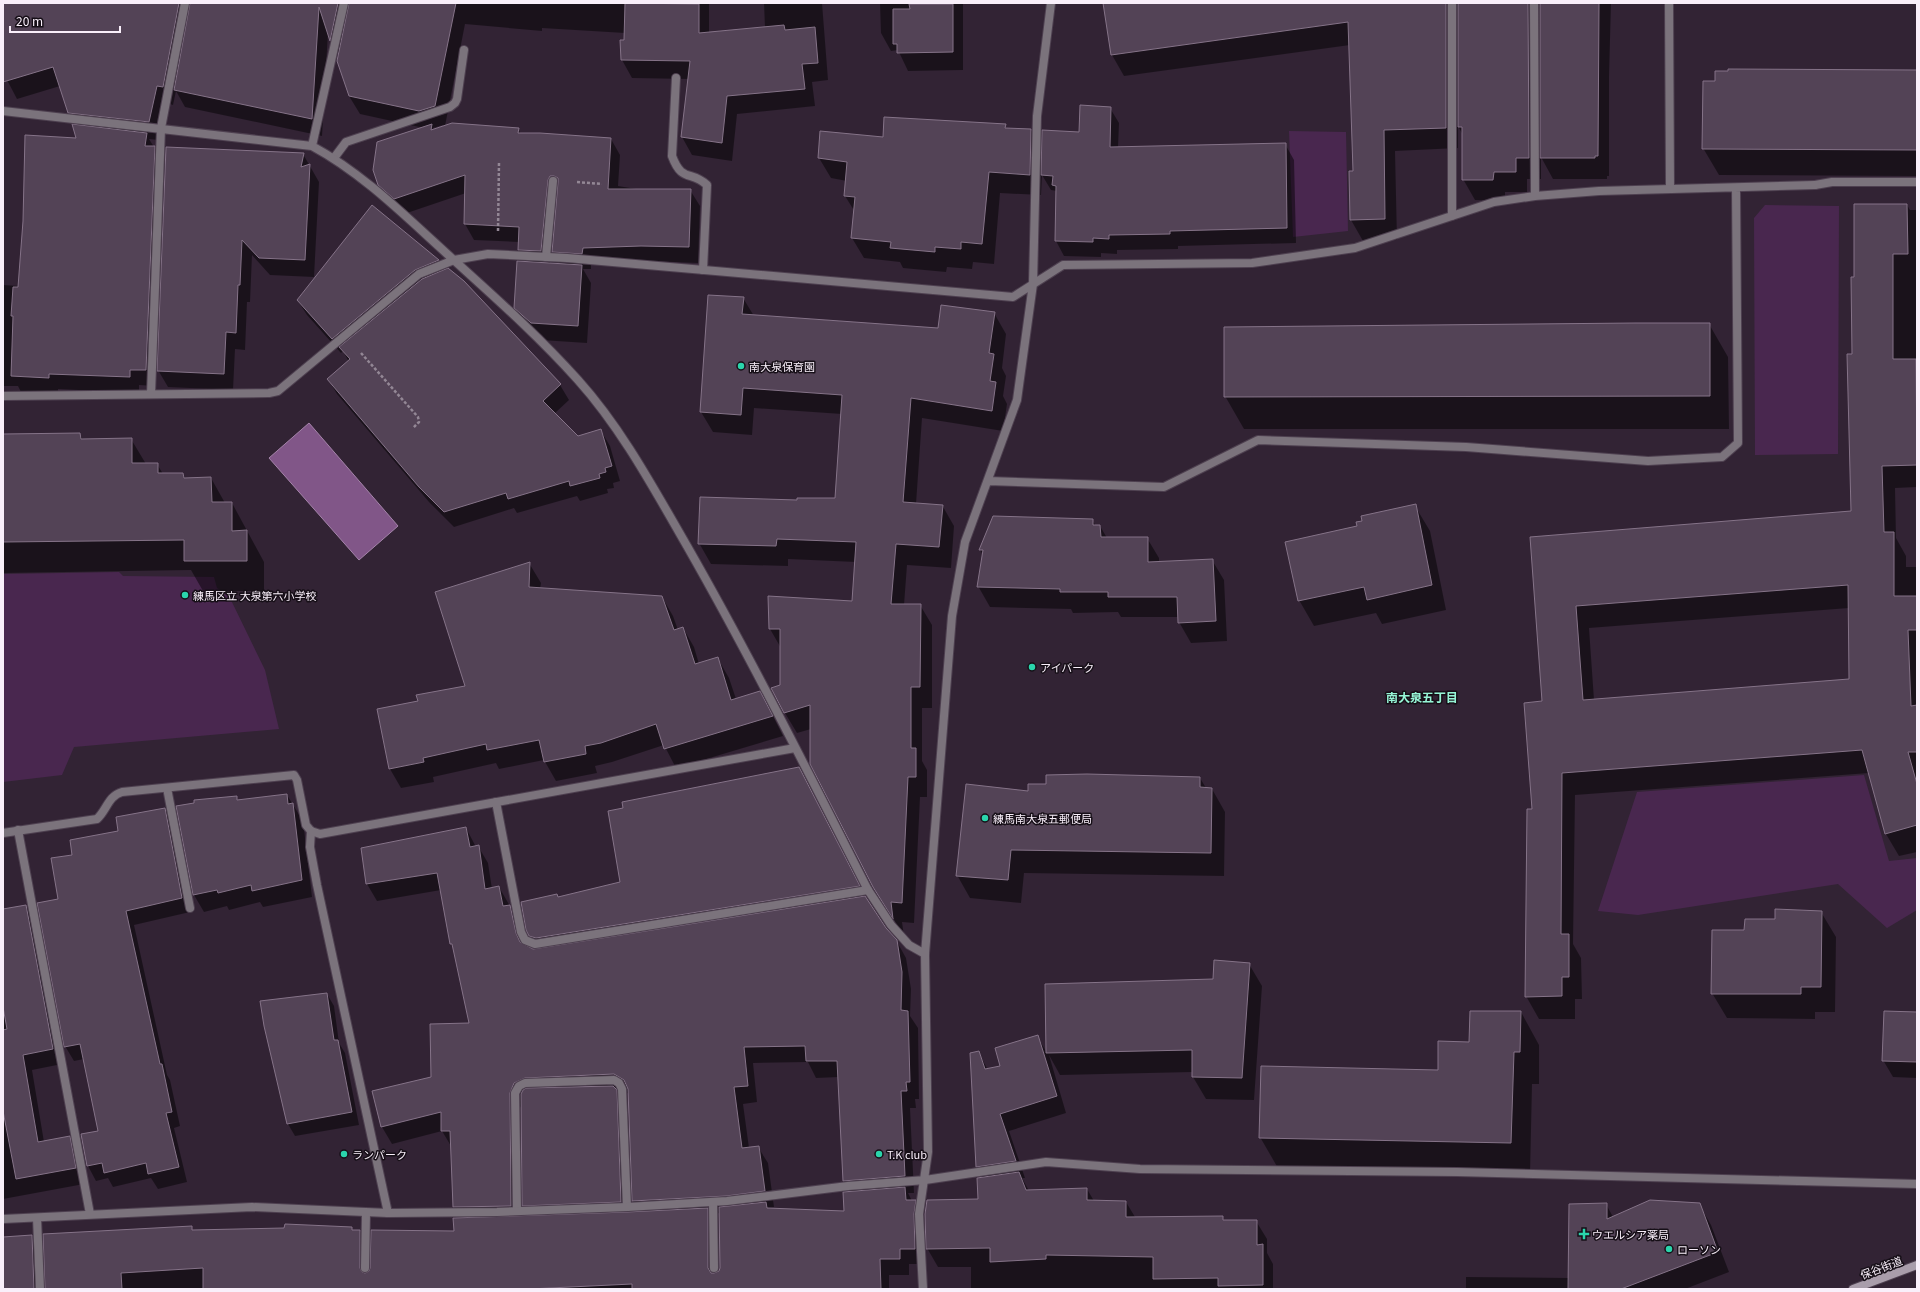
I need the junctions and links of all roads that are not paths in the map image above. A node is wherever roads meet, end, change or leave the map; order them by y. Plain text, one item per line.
1 (185, 3) edge
2 (344, 3) edge
3 (1051, 3) edge
4 (1452, 3) edge
5 (1534, 3) edge
6 (1669, 3) edge
7 (464, 50) dead end
8 (676, 78) dead end
9 (3, 111) edge
10 (3, 115) edge
11 (161, 128) junction
12 (312, 146) junction
13 (334, 158) junction
14 (553, 181) dead end
15 (1917, 182) edge
16 (1736, 188) junction
17 (1670, 190) junction
18 (1535, 196) junction
19 (1452, 216) junction
20 (546, 257) junction
21 (454, 260) junction
22 (703, 270) junction
23 (1033, 284) junction
24 (151, 394) junction
25 (3, 396) edge
26 (988, 481) junction
27 (795, 748) junction
28 (167, 788) junction
29 (496, 802) junction
30 (18, 830) junction
31 (311, 831) junction
32 (3, 833) edge
33 (868, 890) junction
34 (190, 908) dead end
35 (925, 954) junction
36 (925, 1180) junction
37 (1917, 1184) edge
38 (714, 1202) junction
39 (627, 1207) junction
40 (518, 1210) junction
41 (366, 1213) junction
42 (388, 1213) junction
43 (90, 1214) junction
44 (38, 1218) junction
45 (3, 1219) edge
46 (1917, 1265) edge
47 (365, 1268) dead end
48 (714, 1268) dead end
49 (40, 1289) edge
50 (923, 1289) edge
51 (1853, 1289) edge

1 - 11 street
2 - 12 street
3 - 23 street
4 - 19 street
5 - 18 street
6 - 17 street
7 - 13 street
8 - 22 street
9 - 10 street
9 - 11 street
11 - 12 street
11 - 24 street
12 - 13 street
13 - 21 street
14 - 20 street
15 - 16 street
16 - 17 street
16 - 26 street
17 - 18 street
18 - 19 street
19 - 23 street
20 - 21 street
20 - 22 street
21 - 24 street
21 - 27 street
22 - 23 street
23 - 26 street
24 - 25 street
26 - 35 street
27 - 29 street
27 - 33 street
28 - 30 street
28 - 31 street
28 - 34 street
29 - 31 street
29 - 33 street
30 - 32 street
30 - 43 street
31 - 42 street
33 - 35 street
35 - 36 street
36 - 37 street
36 - 38 street
36 - 50 street
38 - 39 street
38 - 48 street
39 - 40 street
39 - 40 street
40 - 42 street
41 - 42 street
41 - 43 street
41 - 47 street
43 - 44 street
44 - 45 street
44 - 49 street
46 - 51 main road, 保谷街道

